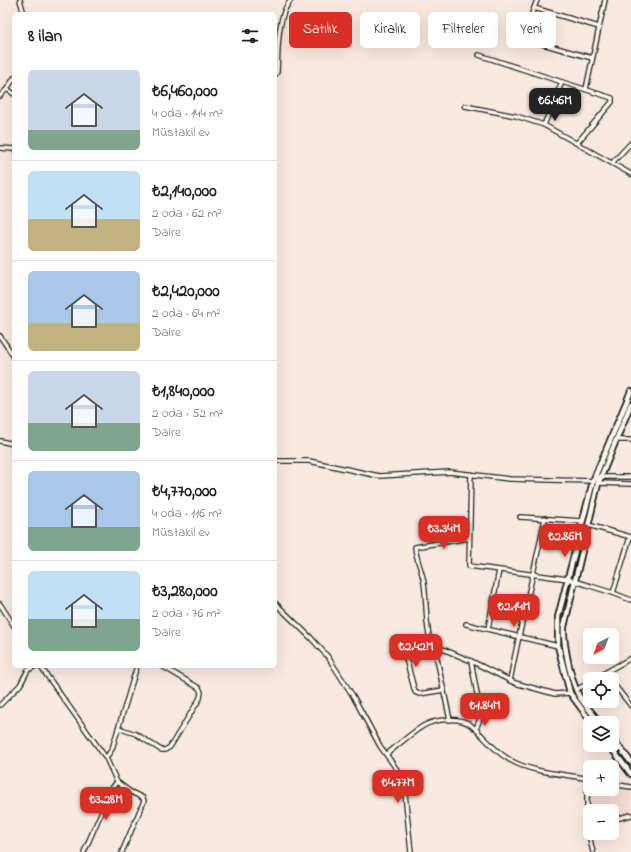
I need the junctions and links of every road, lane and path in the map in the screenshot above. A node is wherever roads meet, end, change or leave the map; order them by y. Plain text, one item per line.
1 (20, 0) edge
2 (291, 0) edge
3 (537, 0) edge
4 (604, 0) edge
5 (534, 8) junction
6 (23, 12) edge
7 (599, 27) junction
8 (479, 55) dead end
9 (592, 58) junction
10 (277, 72) edge
11 (12, 81) edge
12 (562, 82) junction
13 (7, 89) junction
14 (586, 89) junction
15 (12, 93) edge
16 (0, 96) edge
17 (465, 106) dead end
18 (544, 125) junction
19 (577, 143) junction
20 (631, 143) edge
21 (0, 148) edge
22 (12, 149) edge
23 (612, 163) junction
24 (631, 174) edge
25 (0, 336) edge
26 (12, 354) edge
27 (631, 391) edge
28 (631, 406) edge
29 (616, 440) junction
30 (631, 440) edge
31 (0, 441) edge
32 (12, 444) edge
33 (277, 461) edge
34 (471, 474) junction
35 (601, 477) junction
36 (631, 477) edge
37 (593, 481) junction
38 (598, 484) junction
39 (631, 484) edge
40 (520, 517) dead end
41 (545, 518) junction
42 (582, 521) junction
43 (588, 525) junction
44 (630, 537) edge
45 (469, 538) junction
46 (498, 570) junction
47 (534, 574) junction
48 (568, 579) junction
49 (574, 580) junction
50 (613, 593) junction
51 (631, 600) edge
52 (0, 604) edge
53 (277, 605) edge
54 (12, 623) edge
55 (466, 624) dead end
56 (488, 629) junction
57 (518, 637) junction
58 (433, 645) junction
59 (558, 646) junction
60 (631, 658) edge
61 (471, 661) junction
62 (32, 668) edge
63 (41, 668) edge
64 (136, 668) edge
65 (165, 668) edge
66 (607, 672) edge
67 (510, 681) junction
68 (583, 686) edge
69 (444, 690) junction
70 (576, 690) junction
71 (619, 691) edge
72 (570, 693) junction
73 (0, 705) edge
74 (631, 706) edge
75 (587, 716) edge
76 (594, 716) edge
77 (450, 720) junction
78 (118, 728) junction
79 (476, 729) junction
80 (619, 747) edge
81 (614, 752) edge
82 (387, 754) junction
83 (106, 758) junction
84 (631, 762) edge
85 (631, 774) edge
86 (583, 778) edge
87 (117, 782) junction
88 (619, 785) edge
89 (631, 787) edge
90 (631, 815) edge
91 (619, 818) edge
92 (591, 840) edge
93 (84, 852) edge
94 (122, 852) edge
95 (411, 852) edge
96 (593, 852) edge

1 - 6 street
2 - 10 street
3 - 5 street
4 - 7 street
5 - 7 street
5 - 9 street
7 - 9 street
8 - 12 street
9 - 14 street
11 - 13 street
12 - 14 street
12 - 18 street
13 - 15 street
13 - 16 street
14 - 19 street
17 - 18 street
18 - 19 street
19 - 23 street
20 - 23 street
21 - 22 street
23 - 24 street
25 - 26 street
27 - 37 street
28 - 29 street
29 - 30 street
29 - 35 street
31 - 32 street
33 - 34 street
34 - 37 street
34 - 45 street
35 - 36 street
35 - 37 street
35 - 38 street
37 - 38 street
37 - 42 street
38 - 39 street
38 - 43 street
40 - 41 street
41 - 42 street
41 - 47 street
42 - 48 street
43 - 44 street
43 - 49 street
44 - 50 street
45 - 46 street
45 - 58 street
46 - 47 street
46 - 56 street
47 - 48 street
47 - 57 street
48 - 49 street
48 - 59 street
49 - 50 street
49 - 70 street
50 - 51 street
52 - 54 street
53 - 82 street
55 - 56 street
56 - 57 street
57 - 59 street
57 - 67 street
58 - 61 street
58 - 69 street
58 - 69 street
59 - 72 street
60 - 66 street
61 - 67 street
61 - 79 street
62 - 73 street
63 - 83 street
64 - 78 street
65 - 78 street
67 - 72 street
68 - 70 street
69 - 77 street
70 - 76 street
71 - 74 street
72 - 75 street
77 - 79 street
77 - 82 street
78 - 83 street
79 - 86 street
80 - 84 street
81 - 85 street
82 - 95 street
83 - 87 street
87 - 93 street
87 - 94 street
88 - 89 street
90 - 91 street
92 - 96 street

